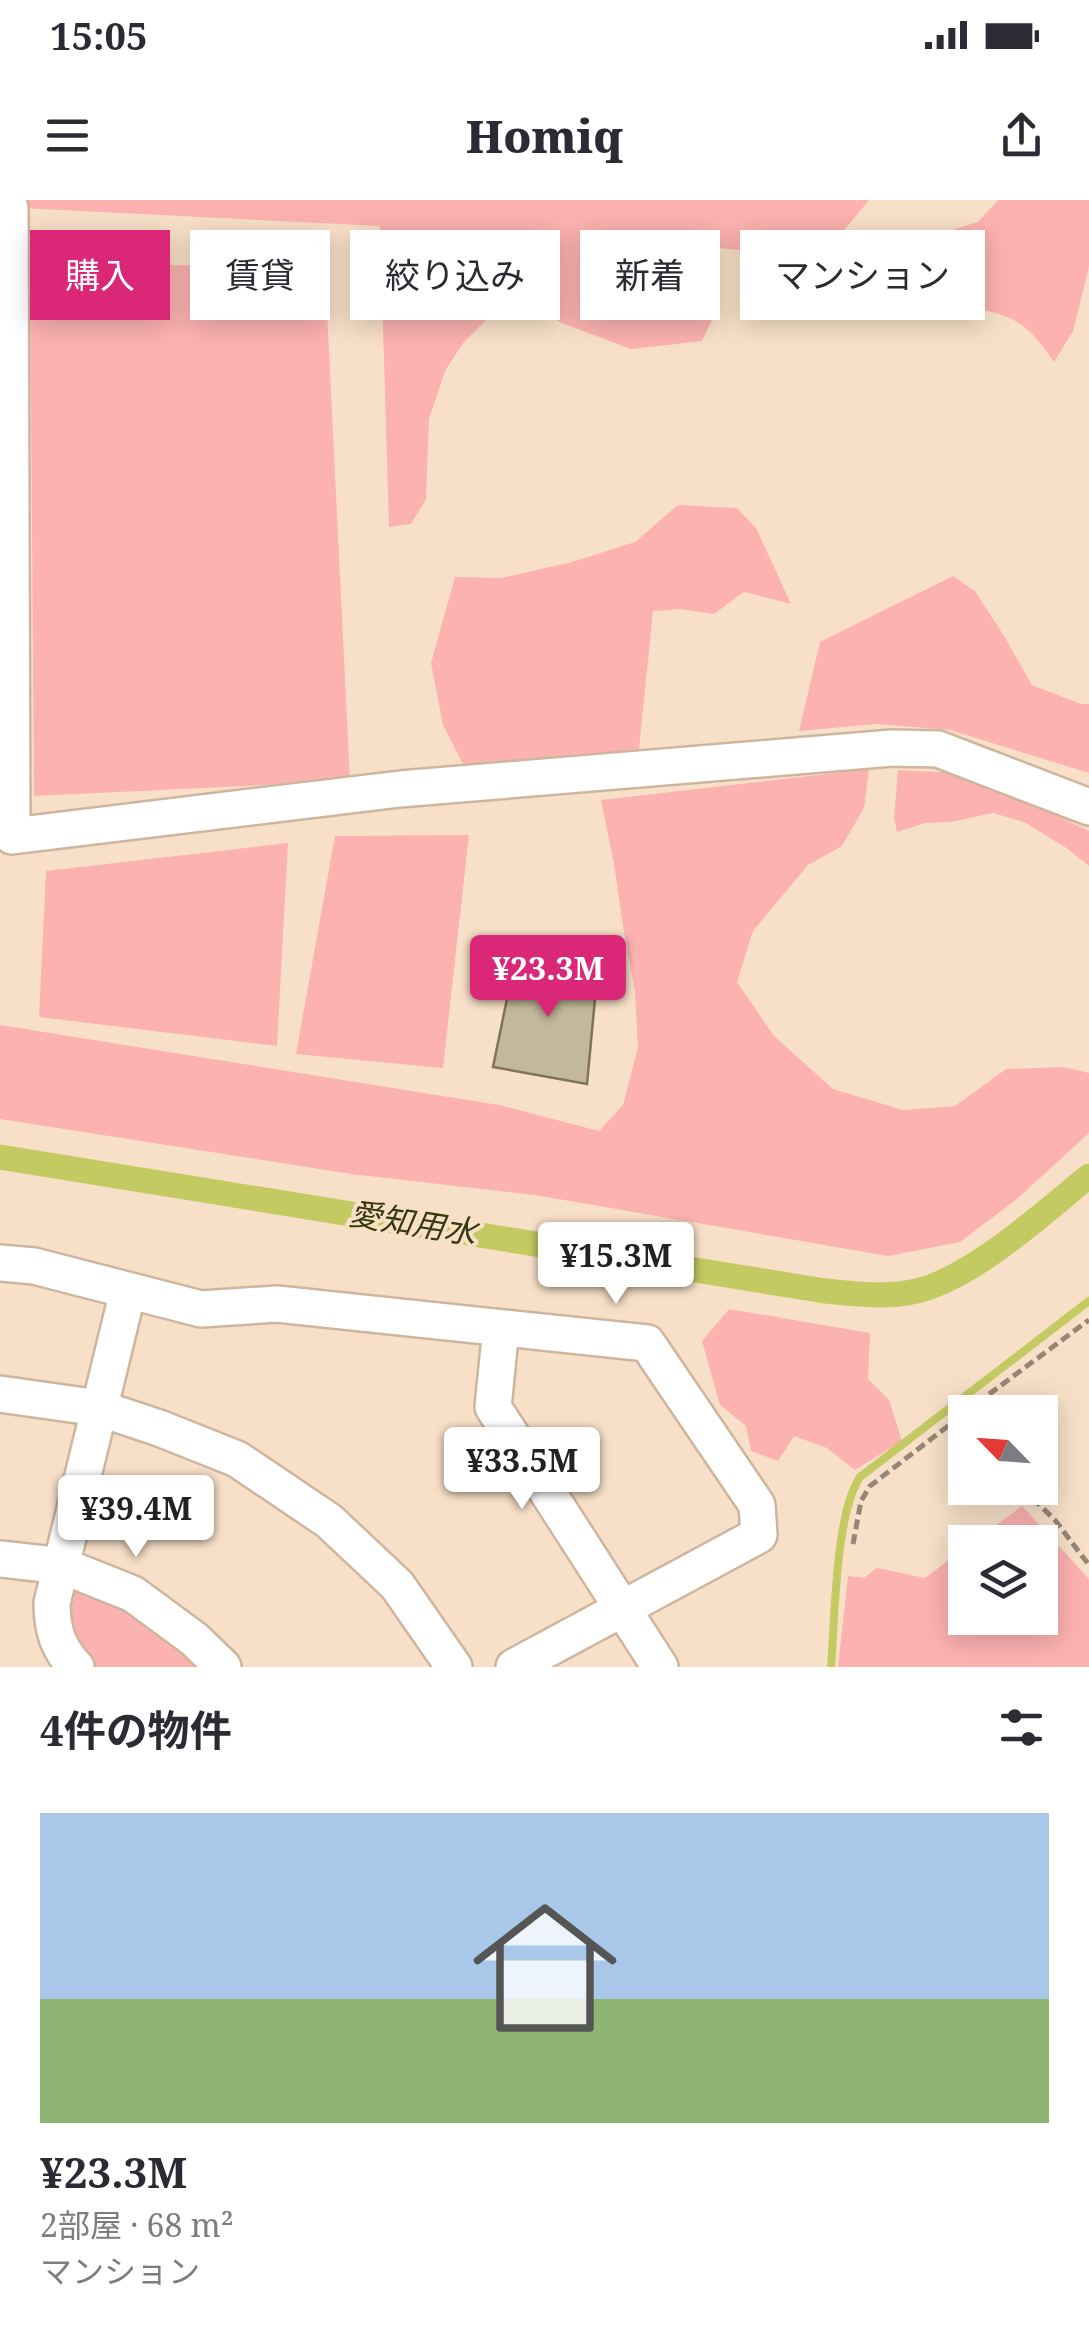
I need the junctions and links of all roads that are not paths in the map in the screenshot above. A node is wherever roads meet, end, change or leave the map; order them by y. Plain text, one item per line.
1 (10, 208) dead end
2 (1089, 807) edge
3 (0, 1264) edge
4 (128, 1291) junction
5 (500, 1328) junction
6 (0, 1394) edge
7 (99, 1408) junction
8 (0, 1559) edge
9 (62, 1566) junction
10 (622, 1608) junction
11 (76, 1667) edge
12 (224, 1667) edge
13 (454, 1667) edge
14 (514, 1667) edge
15 (660, 1667) edge

1 - 2 street
3 - 4 street
4 - 5 street
4 - 7 street
5 - 10 street
5 - 10 street
6 - 7 street
7 - 9 street
7 - 13 street
8 - 9 street
9 - 11 street
9 - 12 street
10 - 14 street
10 - 15 street

